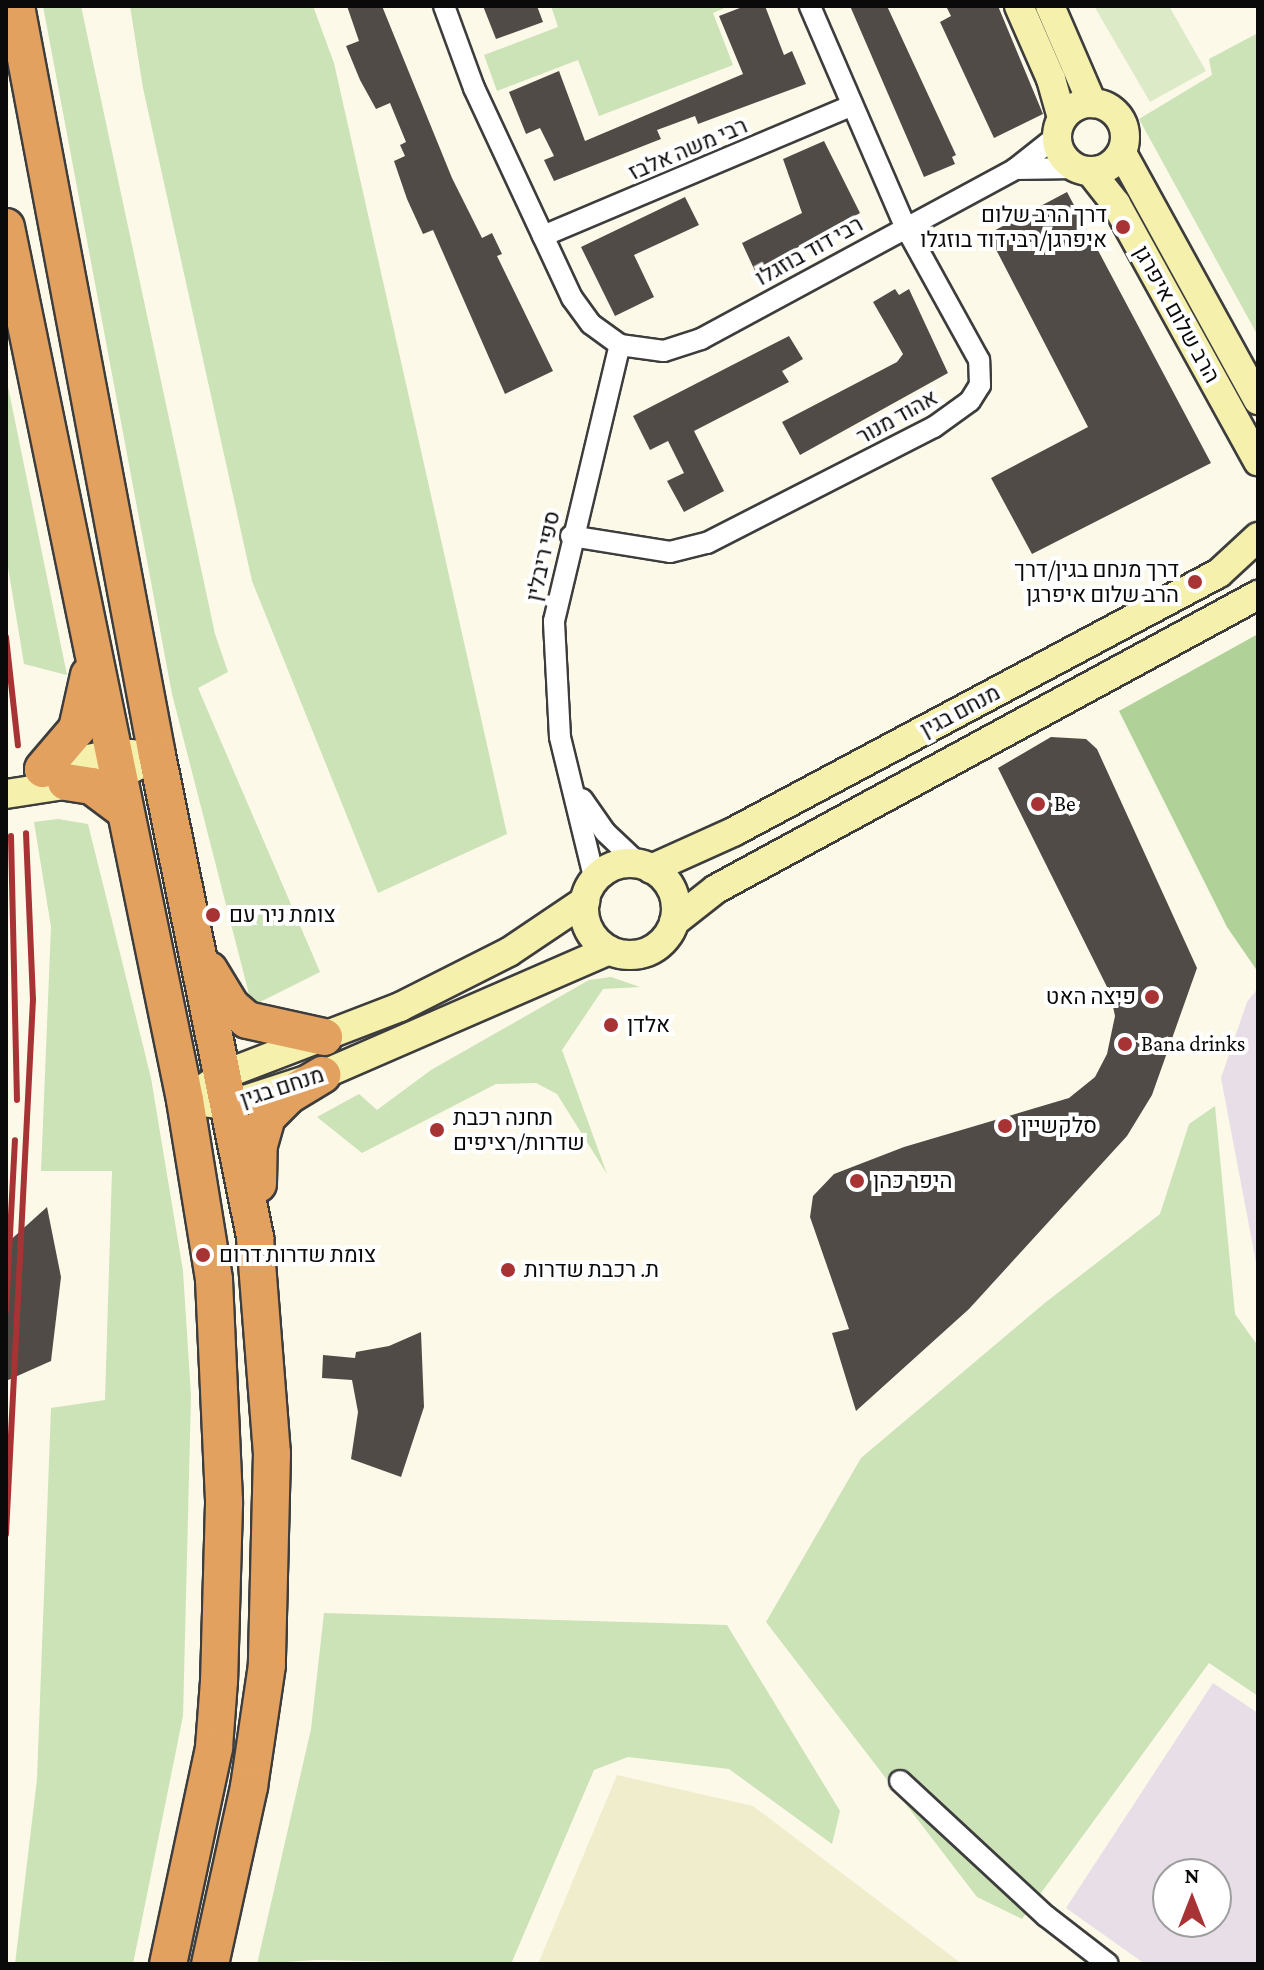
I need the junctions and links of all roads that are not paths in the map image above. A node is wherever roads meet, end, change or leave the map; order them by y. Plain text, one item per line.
1 (16, 6) edge
2 (444, 6) edge
3 (810, 6) edge
4 (1019, 6) edge
5 (1050, 6) edge
6 (1092, 103) junction
7 (851, 106) junction
8 (1059, 127) junction
9 (1122, 153) junction
10 (1015, 169) junction
11 (1083, 170) junction
12 (905, 226) junction
13 (6, 227) edge
14 (543, 236) junction
15 (620, 345) junction
16 (1258, 400) edge
17 (1258, 461) edge
18 (571, 536) junction
19 (1258, 537) edge
20 (1258, 595) edge
21 (91, 654) junction
22 (157, 755) junction
23 (55, 776) junction
24 (6, 778) edge
25 (117, 780) junction
26 (572, 782) junction
27 (6, 794) edge
28 (646, 867) junction
29 (590, 891) junction
30 (674, 922) junction
31 (609, 950) junction
32 (198, 952) junction
33 (324, 1037) junction
34 (322, 1075) junction
35 (226, 1090) junction
36 (185, 1100) junction
37 (255, 1238) junction
38 (900, 1781) dead end
39 (168, 1964) edge
40 (210, 1964) edge
41 (1108, 1964) edge

1 - 22 highway
2 - 14 street
3 - 7 street, אהוד מנור
4 - 8 main road
5 - 6 main road
6 - 8 main road
6 - 9 main road
7 - 12 street, אהוד מנור
7 - 14 street, רבי משה אלבז
8 - 10 street, רבי דוד בוזגלו
8 - 11 main road
9 - 11 main road
9 - 16 main road, הרב שלום איפרגן
10 - 11 street, רבי דוד בוזגלו
10 - 12 street, רבי דוד בוזגלו
11 - 17 main road, הרב שלום איפרגן
12 - 15 street, רבי דוד בוזגלו
12 - 18 street, אהוד מנור
13 - 21 highway
14 - 15 street
15 - 18 street, ספי ריבלין
18 - 26 street, ספי ריבלין
19 - 28 main road, מנחם בגין
20 - 30 main road, מנחם בגין
21 - 23 highway
21 - 25 highway
22 - 25 main road
22 - 32 highway
23 - 24 main road
23 - 25 main road
23 - 25 highway
23 - 27 main road
25 - 36 highway
26 - 28 street, ספי ריבלין
26 - 29 street, ספי ריבלין
28 - 29 main road
28 - 30 main road
29 - 31 main road
29 - 33 main road, מנחם בגין
30 - 31 main road
31 - 34 main road, מנחם בגין
32 - 33 highway
32 - 35 highway
33 - 35 main road, מנחם בגין
34 - 35 main road, מנחם בגין
34 - 37 highway
35 - 36 main road, מנחם בגין
35 - 37 highway
36 - 39 highway
37 - 40 highway
38 - 41 street

